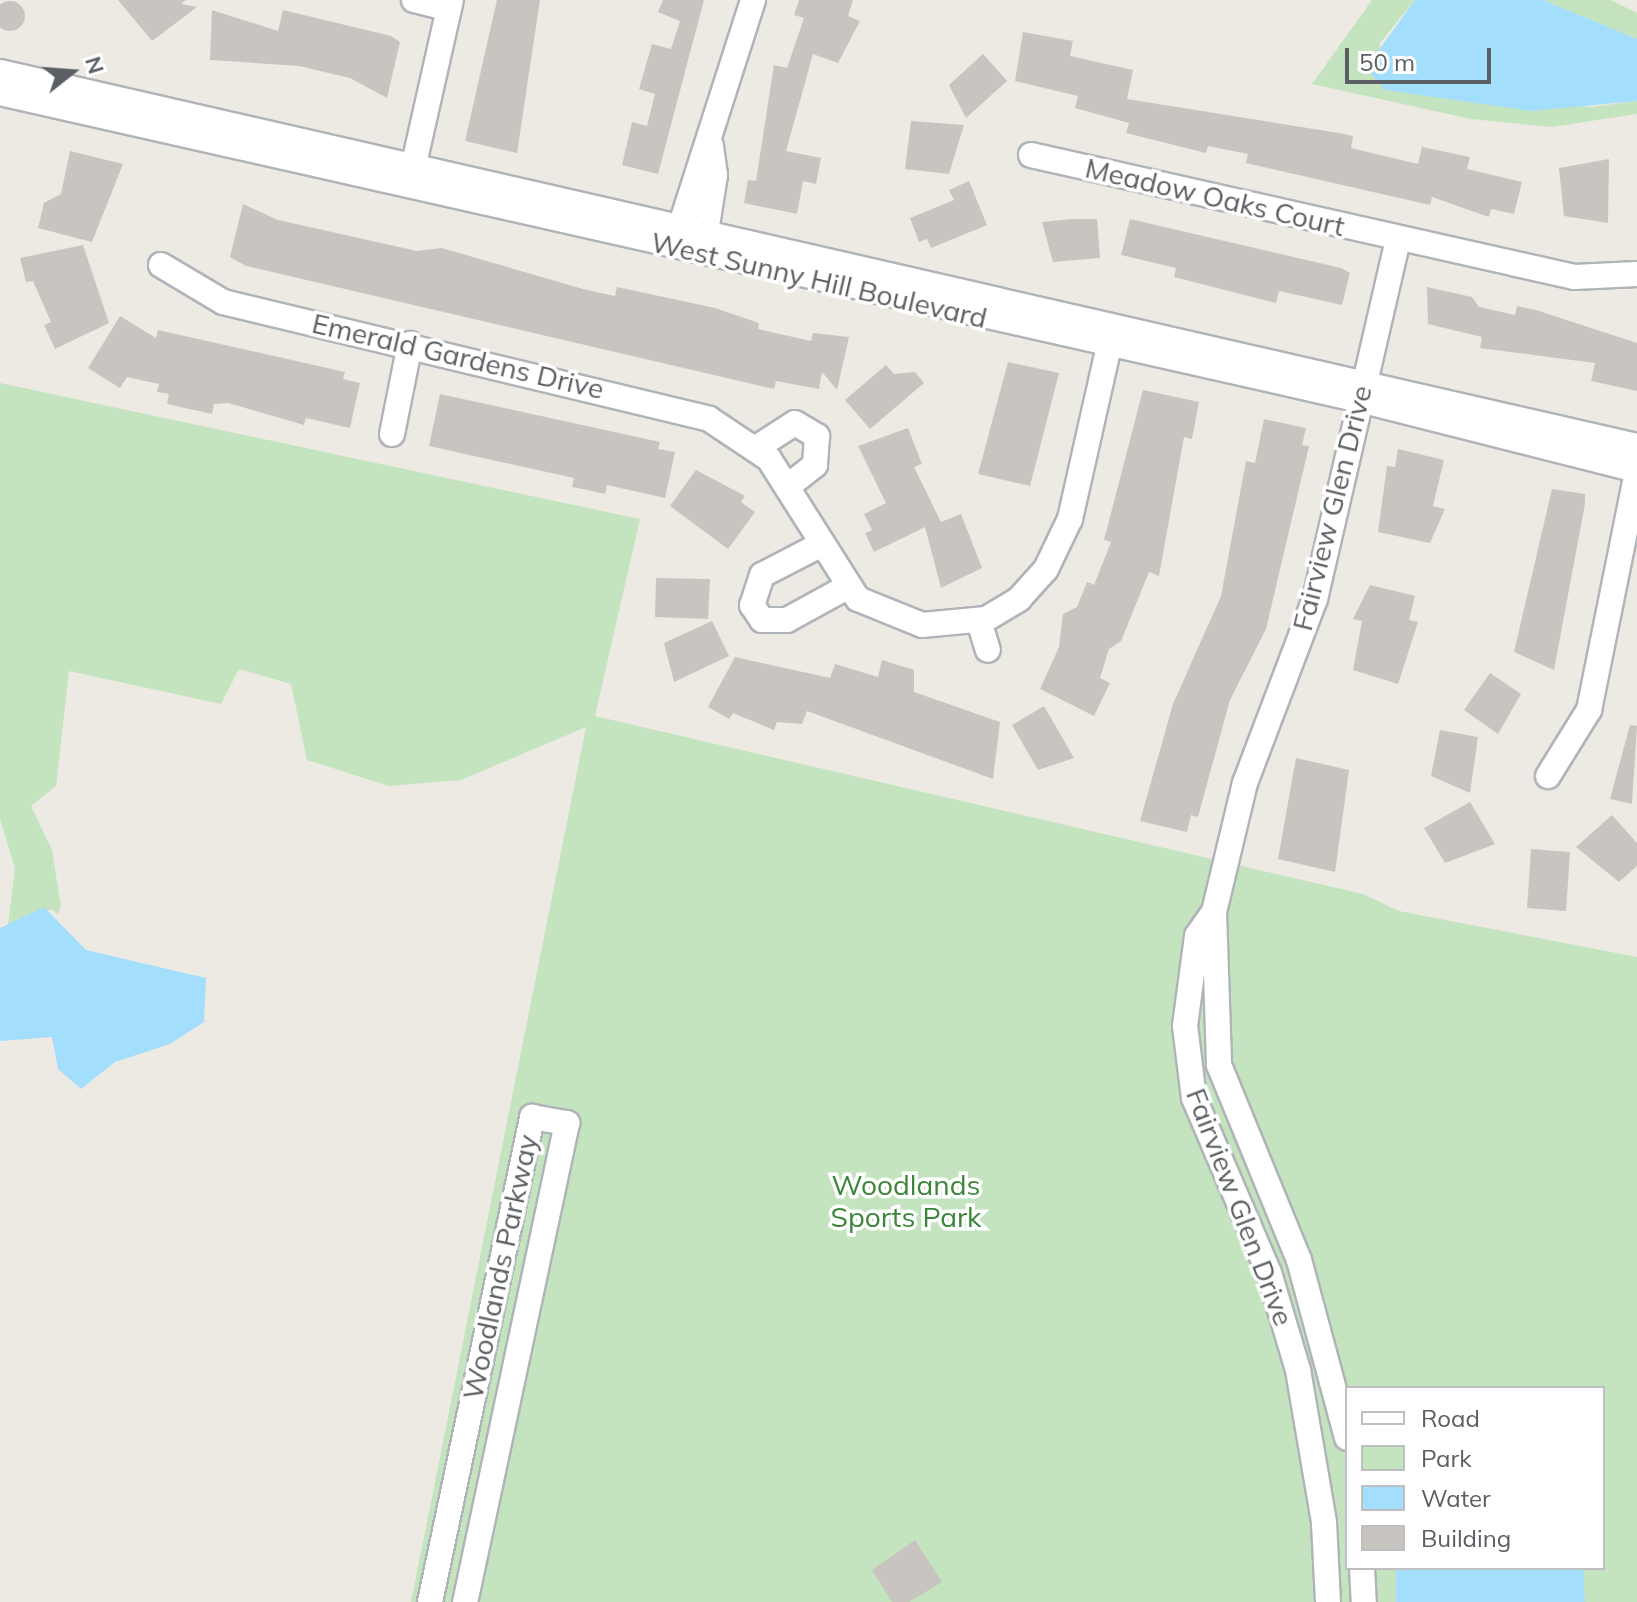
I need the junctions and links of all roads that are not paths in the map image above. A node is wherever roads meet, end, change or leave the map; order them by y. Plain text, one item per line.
1 (414, 0) edge
2 (753, 0) edge
3 (450, 4) edge
4 (0, 72) edge
5 (0, 93) edge
6 (711, 145) junction
7 (1031, 155) dead end
8 (412, 175) junction
9 (677, 235) junction
10 (1398, 239) junction
11 (704, 242) junction
12 (161, 265) dead end
13 (1637, 274) edge
14 (1114, 322) junction
15 (410, 344) junction
16 (1108, 346) junction
17 (1362, 390) junction
18 (392, 434) dead end
19 (1637, 446) edge
20 (756, 448) junction
21 (1637, 471) edge
22 (788, 486) junction
23 (820, 545) junction
24 (847, 587) junction
25 (979, 621) junction
26 (988, 650) dead end
27 (1548, 776) dead end
28 (1214, 912) junction
29 (1345, 1431) edge
30 (1362, 1570) edge
31 (430, 1602) edge
32 (465, 1602) edge
33 (1328, 1602) edge
34 (1364, 1602) edge

1 - 3 street
2 - 6 street
3 - 8 street
4 - 8 street, West Sunny Hill Boulevard
5 - 8 street, West Sunny Hill Boulevard
6 - 9 street
6 - 11 street
7 - 10 street, Meadow Oaks Court
8 - 9 street, West Sunny Hill Boulevard
9 - 11 street, West Sunny Hill Boulevard
10 - 13 street, Meadow Oaks Court
10 - 17 street, Fairview Glen Drive
11 - 14 street, West Sunny Hill Boulevard
11 - 16 street, West Sunny Hill Boulevard
12 - 15 street, Emerald Gardens Drive
14 - 16 street, Emerald Gardens Drive
14 - 17 street, West Sunny Hill Boulevard
15 - 18 street
15 - 20 street, Emerald Gardens Drive
16 - 17 street, West Sunny Hill Boulevard
16 - 25 street, Emerald Gardens Drive
17 - 19 street, West Sunny Hill Boulevard
17 - 21 street, West Sunny Hill Boulevard
17 - 28 street, Fairview Glen Drive
20 - 22 street, Emerald Gardens Drive
20 - 22 street
21 - 27 street
22 - 23 street, Emerald Gardens Drive
23 - 24 street, Emerald Gardens Drive
23 - 24 street
24 - 25 street, Emerald Gardens Drive
25 - 26 street
28 - 29 street, Fairview Glen Drive
28 - 33 street, Fairview Glen Drive
30 - 34 street
31 - 32 street, Woodlands Parkway

